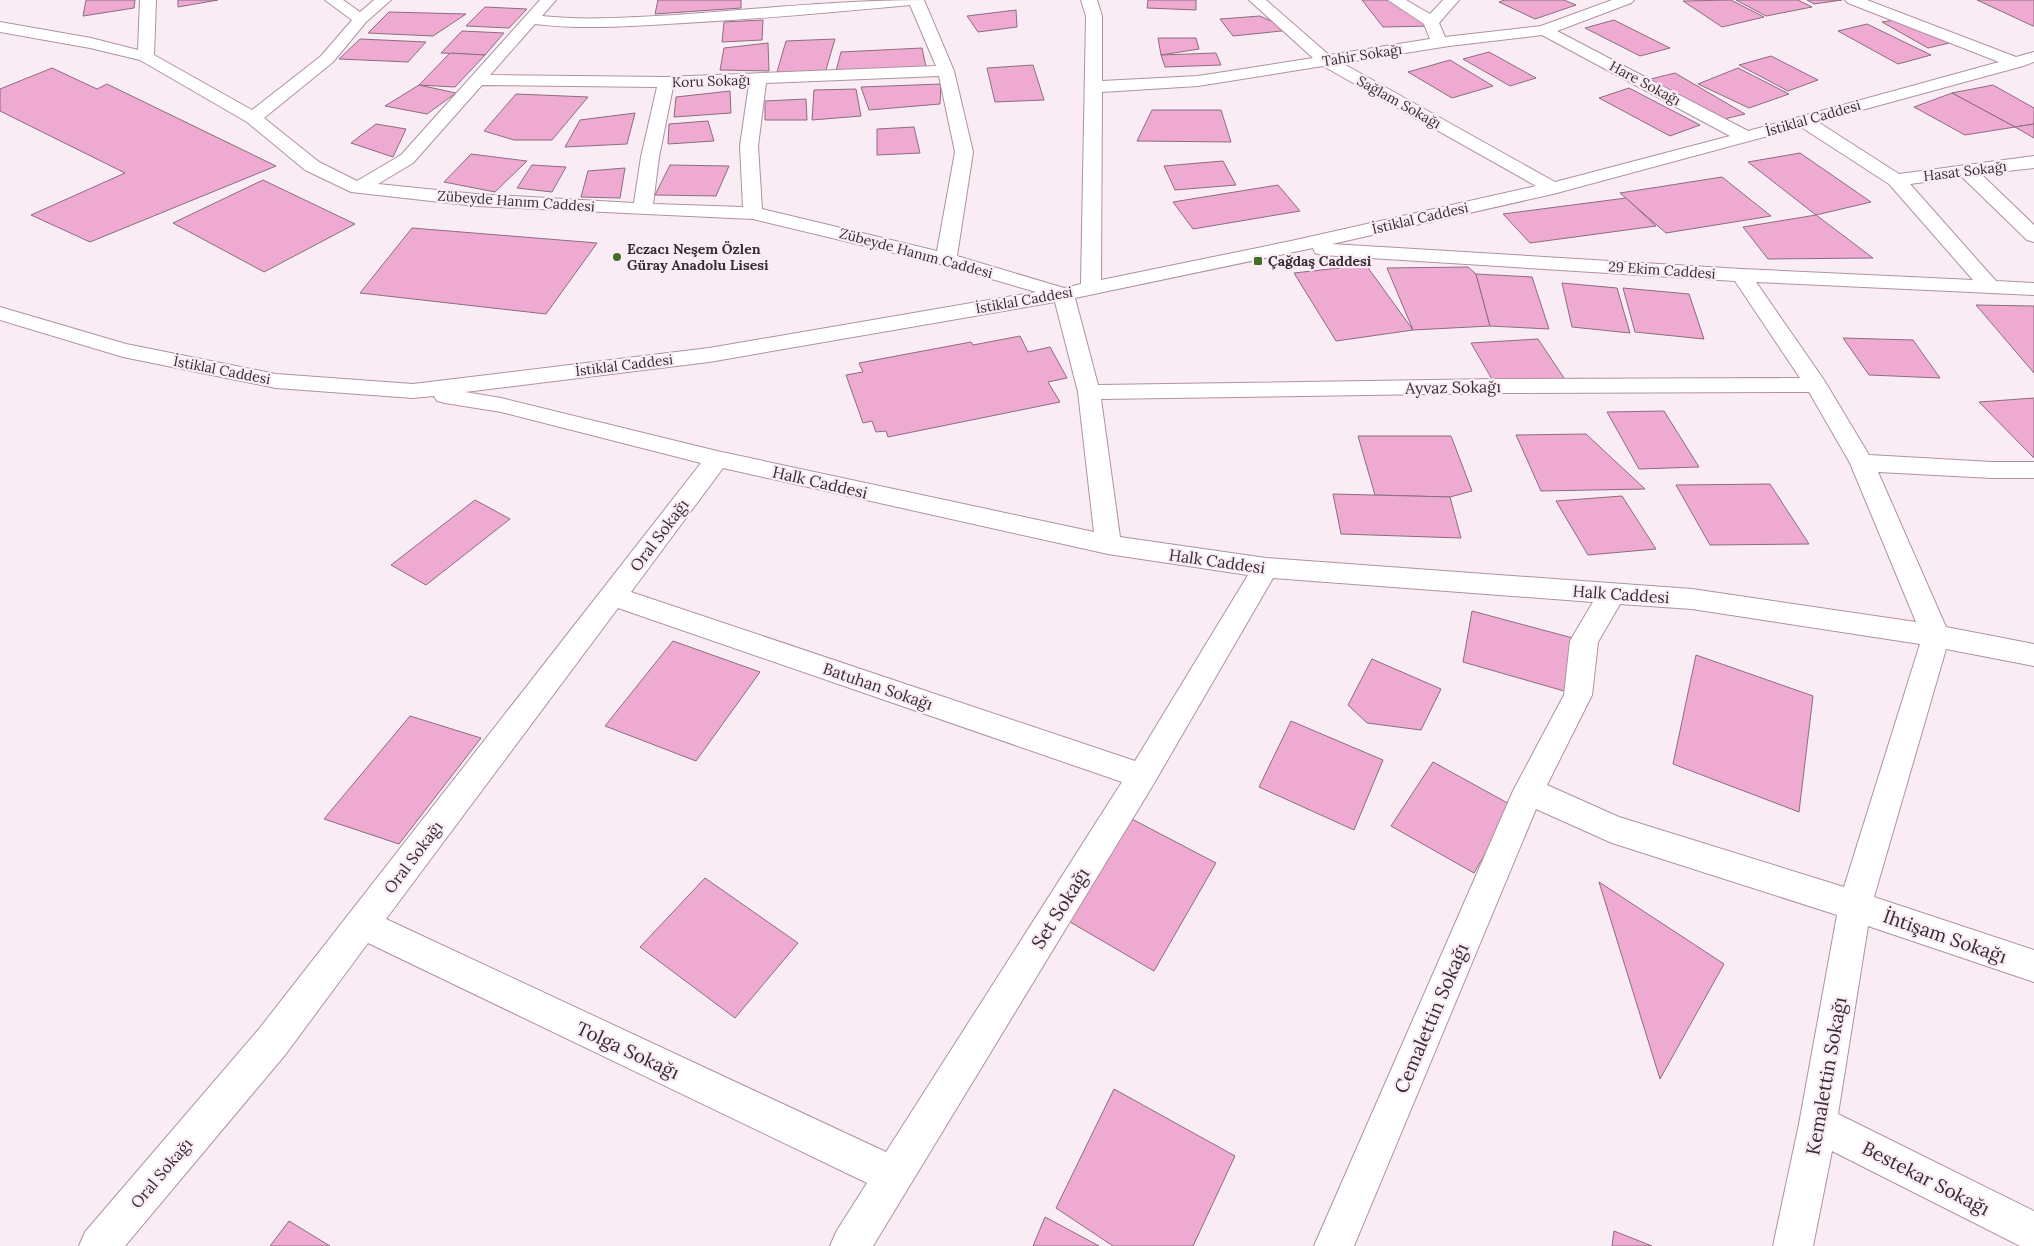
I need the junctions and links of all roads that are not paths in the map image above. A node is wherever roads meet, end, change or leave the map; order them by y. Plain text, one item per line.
1 (148, 0) edge
2 (333, 0) edge
3 (383, 0) edge
4 (548, 0) edge
5 (911, 0) edge
6 (916, 0) edge
7 (1089, 0) edge
8 (1257, 0) edge
9 (1396, 0) edge
10 (1451, 0) edge
11 (1626, 0) edge
12 (1853, 0) edge
13 (361, 19) junction
14 (531, 19) junction
15 (1431, 22) junction
16 (0, 27) edge
17 (1544, 30) junction
18 (1439, 43) junction
19 (146, 57) junction
20 (2034, 57) edge
21 (1326, 61) junction
22 (2013, 61) junction
23 (946, 71) junction
24 (2034, 71) edge
25 (758, 79) junction
26 (477, 80) junction
27 (666, 82) junction
28 (1093, 87) junction
29 (253, 118) junction
30 (1802, 120) junction
31 (1746, 137) junction
32 (2034, 162) edge
33 (1967, 171) junction
34 (1896, 180) junction
35 (358, 188) junction
36 (1553, 188) junction
37 (643, 209) junction
38 (753, 213) junction
39 (2034, 236) edge
40 (1291, 247) junction
41 (946, 259) junction
42 (1741, 275) junction
43 (1091, 287) junction
44 (1991, 288) junction
45 (2034, 289) edge
46 (1063, 294) junction
47 (0, 313) edge
48 (1816, 385) junction
49 (413, 391) junction
50 (1089, 392) junction
51 (717, 459) junction
52 (1862, 463) junction
53 (2034, 470) edge
54 (1108, 545) junction
55 (1266, 568) junction
56 (1612, 594) junction
57 (613, 596) junction
58 (1936, 636) junction
59 (2034, 655) edge
60 (1142, 776) junction
61 (1528, 790) junction
62 (1855, 906) junction
63 (362, 924) junction
64 (2034, 966) edge
65 (1818, 1124) junction
66 (894, 1176) junction
67 (2034, 1232) edge
68 (99, 1246) edge
69 (850, 1246) edge
70 (1334, 1246) edge
71 (1794, 1246) edge

1 - 19 street
2 - 13 street
3 - 13 street
4 - 14 street
5 - 14 street
6 - 23 street
7 - 28 street
8 - 21 street, Sağlam Sokağı
9 - 15 street
10 - 15 street
11 - 17 street, Tahir Sokağı
12 - 22 street
13 - 29 street
14 - 26 street
15 - 18 street
16 - 19 street, Zübeyde Hanım Caddesi
17 - 18 street, Tahir Sokağı
17 - 31 street, Hare Sokağı
18 - 21 street, Tahir Sokağı
19 - 29 street, Zübeyde Hanım Caddesi
20 - 22 street, İstiklal Caddesi
21 - 28 street, Tahir Sokağı
21 - 36 street, Sağlam Sokağı
22 - 24 street
22 - 30 street, İstiklal Caddesi
23 - 25 street, Koru Sokağı
23 - 41 street
25 - 27 street, Koru Sokağı
25 - 38 street
26 - 27 street, Koru Sokağı
26 - 35 street
27 - 37 street
28 - 43 street
29 - 35 street, Zübeyde Hanım Caddesi
30 - 31 street, İstiklal Caddesi
30 - 34 street
31 - 36 street, İstiklal Caddesi
32 - 33 street, Hasat Sokağı
33 - 34 street, Hasat Sokağı
33 - 39 street
34 - 44 street
35 - 37 street, Zübeyde Hanım Caddesi
36 - 40 street, İstiklal Caddesi
37 - 38 street, Zübeyde Hanım Caddesi
38 - 41 street, Zübeyde Hanım Caddesi
40 - 42 street, 29 Ekim Caddesi
40 - 43 street, İstiklal Caddesi
41 - 46 street, Zübeyde Hanım Caddesi
42 - 44 street, 29 Ekim Caddesi
42 - 48 street
43 - 46 street, İstiklal Caddesi
44 - 45 street, 29 Ekim Caddesi
46 - 49 street, İstiklal Caddesi
46 - 50 street
47 - 49 street, İstiklal Caddesi
48 - 50 street, Ayvaz Sokağı
48 - 52 street
49 - 51 street, Halk Caddesi
50 - 54 street
51 - 54 street, Halk Caddesi
51 - 57 street, Oral Sokağı
52 - 53 street
52 - 58 street
54 - 55 street, Halk Caddesi
55 - 56 street, Halk Caddesi
55 - 60 street, Set Sokağı
56 - 58 street, Halk Caddesi
56 - 61 street, Cemalettin Sokağı
57 - 60 street, Batuhan Sokağı
57 - 63 street, Oral Sokağı
58 - 59 street, Halk Caddesi
58 - 62 street, Kemalettin Sokağı
60 - 66 street, Set Sokağı
61 - 62 street
61 - 70 street, Cemalettin Sokağı
62 - 64 street, İhtişam Sokağı
62 - 65 street, Kemalettin Sokağı
63 - 66 street, Tolga Sokağı
63 - 68 street, Oral Sokağı
65 - 67 street, Bestekar Sokağı
65 - 71 street, Kemalettin Sokağı
66 - 69 street, Set Sokağı

